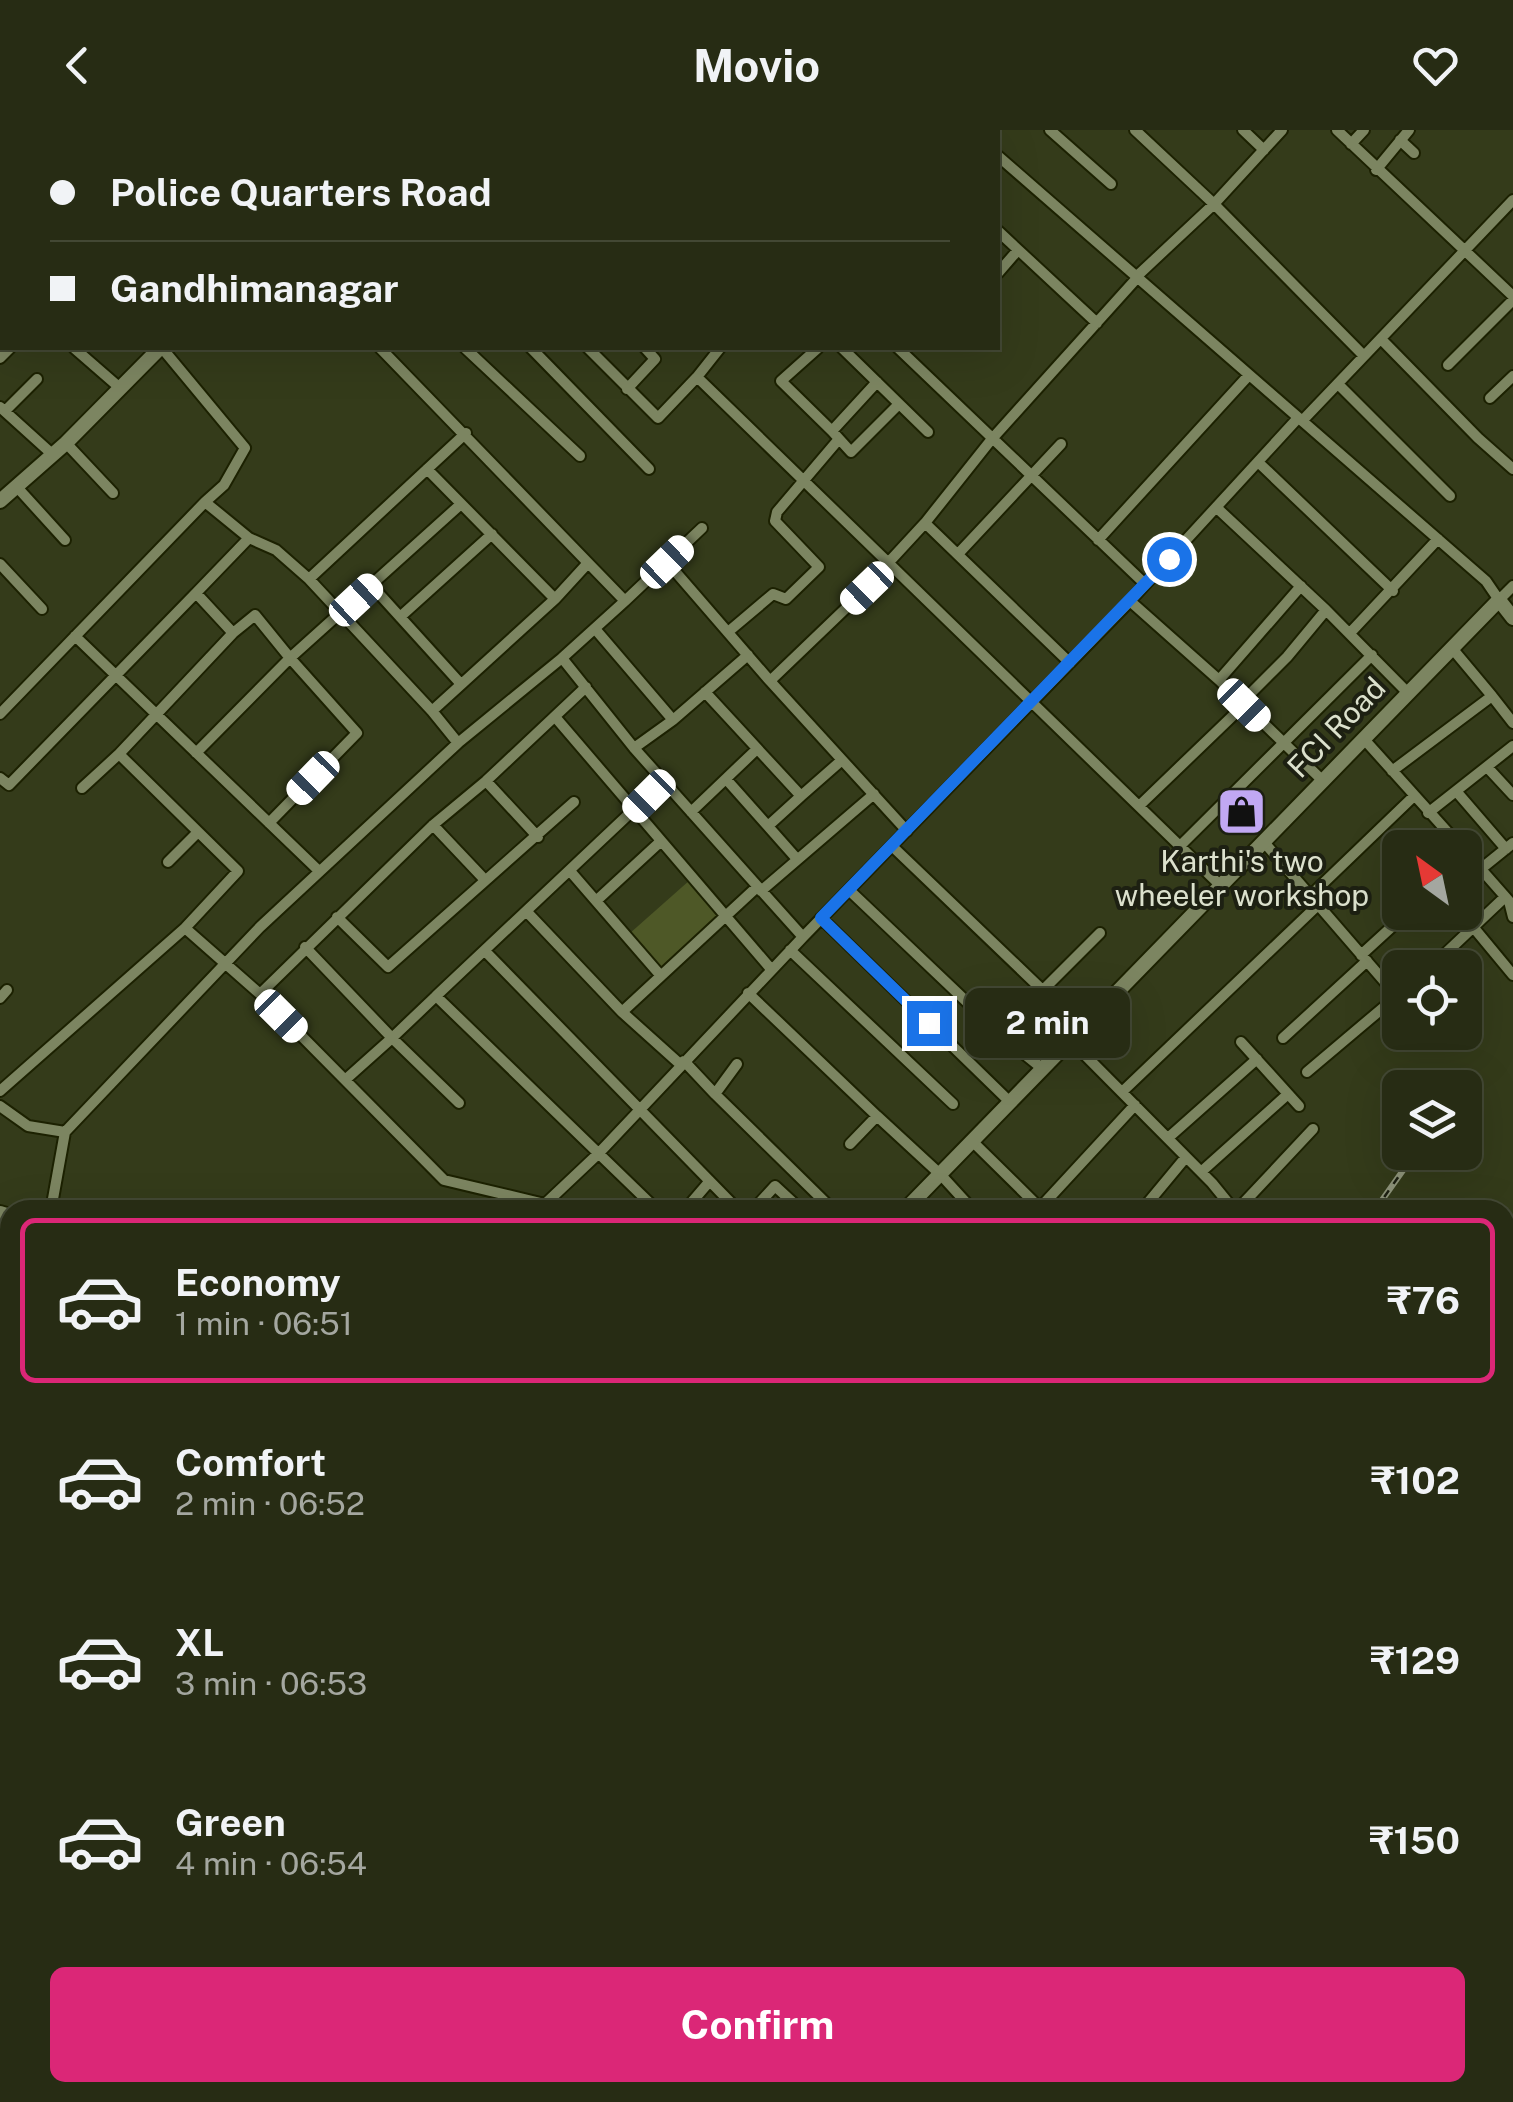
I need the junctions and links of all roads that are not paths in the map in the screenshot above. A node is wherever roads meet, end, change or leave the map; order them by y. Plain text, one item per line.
1 (1050, 130) edge
2 (1136, 130) edge
3 (1243, 130) edge
4 (1282, 130) edge
5 (1337, 130) edge
6 (1364, 130) edge
7 (1409, 130) edge
8 (1400, 140) junction
9 (1351, 144) junction
10 (1264, 150) junction
11 (1414, 153) dead end
12 (1000, 158) edge
13 (1376, 170) junction
14 (1111, 184) dead end
15 (1513, 200) edge
16 (1214, 204) junction
17 (1000, 234) edge
18 (1018, 250) junction
19 (1466, 252) junction
20 (1000, 271) edge
21 (1137, 277) junction
22 (1513, 298) edge
23 (1097, 322) junction
24 (1381, 339) junction
25 (76, 350) edge
26 (159, 350) edge
27 (163, 350) edge
28 (382, 350) edge
29 (467, 350) edge
30 (486, 350) edge
31 (537, 350) edge
32 (590, 350) edge
33 (647, 350) edge
34 (718, 350) edge
35 (816, 350) edge
36 (844, 350) edge
37 (900, 350) edge
38 (1364, 356) junction
39 (478, 359) junction
40 (1448, 365) dead end
41 (1249, 375) junction
42 (1513, 376) edge
43 (697, 377) junction
44 (36, 380) dead end
45 (877, 382) junction
46 (1338, 384) junction
47 (120, 388) junction
48 (628, 389) junction
49 (1490, 398) dead end
50 (900, 404) junction
51 (2, 409) edge
52 (1300, 420) junction
53 (928, 432) dead end
54 (466, 433) junction
55 (835, 435) junction
56 (990, 440) junction
57 (66, 443) junction
58 (1060, 444) dead end
59 (52, 454) junction
60 (580, 456) dead end
61 (1259, 463) junction
62 (427, 469) junction
63 (649, 469) dead end
64 (1513, 470) edge
65 (1029, 476) junction
66 (806, 480) junction
67 (16, 486) junction
68 (113, 493) dead end
69 (1450, 496) dead end
70 (0, 501) edge
71 (205, 502) junction
72 (461, 504) junction
73 (1217, 508) junction
74 (925, 523) junction
75 (702, 528) dead end
76 (492, 534) junction
77 (249, 538) junction
78 (65, 540) dead end
79 (1098, 540) junction
80 (1438, 540) junction
81 (958, 554) junction
82 (667, 562) junction
83 (0, 564) edge
84 (588, 564) junction
85 (890, 564) junction
86 (309, 580) junction
87 (1145, 584) junction
88 (372, 586) junction
89 (1301, 586) junction
90 (1513, 586) edge
91 (1393, 590) junction
92 (196, 593) junction
93 (555, 599) junction
94 (1130, 600) junction
95 (1499, 600) junction
96 (625, 601) junction
97 (42, 609) dead end
98 (1326, 610) junction
99 (340, 616) junction
100 (400, 617) junction
101 (1513, 618) edge
102 (596, 630) junction
103 (728, 632) junction
104 (232, 633) junction
105 (1350, 633) junction
106 (75, 636) junction
107 (1451, 647) junction
108 (748, 655) junction
109 (1372, 655) junction
110 (290, 658) junction
111 (562, 658) junction
112 (1070, 663) junction
113 (116, 674) junction
114 (1219, 680) junction
115 (770, 681) junction
116 (460, 683) junction
117 (586, 687) junction
118 (705, 692) junction
119 (1407, 692) junction
120 (1492, 696) junction
121 (1032, 702) junction
122 (1243, 704) junction
123 (432, 711) junction
124 (0, 714) edge
125 (158, 714) junction
126 (556, 718) junction
127 (673, 720) junction
128 (1513, 723) edge
129 (1363, 738) junction
130 (458, 743) junction
131 (1284, 744) junction
132 (1513, 746) edge
133 (634, 748) junction
134 (757, 749) junction
135 (196, 753) junction
136 (119, 754) junction
137 (842, 760) junction
138 (1487, 766) junction
139 (1392, 771) junction
140 (0, 778) edge
141 (726, 779) junction
142 (486, 781) junction
143 (664, 781) junction
144 (1323, 781) junction
145 (82, 788) dead end
146 (1456, 791) junction
147 (874, 794) junction
148 (1513, 795) edge
149 (801, 796) junction
150 (1414, 796) junction
151 (574, 802) dead end
152 (1139, 806) junction
153 (634, 811) junction
154 (691, 812) junction
155 (1428, 813) junction
156 (269, 823) junction
157 (433, 825) junction
158 (768, 826) junction
159 (1444, 830) edge
160 (907, 831) junction
161 (198, 832) junction
162 (538, 837) junction
163 (1262, 840) junction
164 (660, 842) junction
165 (892, 846) junction
166 (1180, 846) junction
167 (1510, 846) edge
168 (798, 860) junction
169 (168, 862) dead end
170 (1482, 868) joint
171 (318, 870) junction
172 (570, 871) junction
173 (485, 880) junction
174 (1220, 885) junction
175 (759, 889) junction
176 (849, 890) junction
177 (1509, 899) edge
178 (1314, 900) junction
179 (596, 901) junction
180 (527, 912) junction
181 (1513, 916) edge
182 (337, 918) junction
183 (724, 918) junction
184 (821, 918) junction
185 (1482, 921) edge
186 (185, 928) junction
187 (1391, 930) edge
188 (1472, 930) edge
189 (1476, 930) edge
190 (1100, 933) dead end
191 (803, 936) junction
192 (305, 948) junction
193 (790, 950) junction
194 (1450, 950) edge
195 (486, 951) junction
196 (1364, 958) junction
197 (223, 964) junction
198 (770, 969) junction
199 (1513, 975) edge
200 (661, 976) junction
201 (1382, 978) edge
202 (1043, 990) junction
203 (748, 992) junction
204 (260, 994) junction
205 (436, 996) junction
206 (1382, 1009) edge
207 (622, 1012) junction
208 (1082, 1028) junction
209 (392, 1038) junction
210 (1283, 1038) dead end
211 (1070, 1040) junction
212 (1241, 1042) dead end
213 (1256, 1059) junction
214 (683, 1063) junction
215 (737, 1064) dead end
216 (1043, 1069) junction
217 (1307, 1072) dead end
218 (345, 1080) junction
219 (0, 1091) edge
220 (1122, 1092) junction
221 (715, 1094) junction
222 (1288, 1094) junction
223 (1010, 1102) junction
224 (459, 1103) dead end
225 (953, 1104) dead end
226 (1135, 1105) junction
227 (0, 1106) edge
228 (1299, 1106) dead end
229 (638, 1111) junction
230 (877, 1116) junction
231 (1313, 1130) dead end
232 (65, 1132) junction
233 (1168, 1138) junction
234 (972, 1141) junction
235 (850, 1144) dead end
236 (599, 1153) junction
237 (1186, 1157) junction
238 (1201, 1172) junction
239 (941, 1175) junction
240 (710, 1182) junction
241 (52, 1200) edge
242 (520, 1200) edge
243 (554, 1200) edge
244 (647, 1200) edge
245 (693, 1200) edge
246 (728, 1200) edge
247 (763, 1200) edge
248 (790, 1200) edge
249 (823, 1200) edge
250 (915, 1200) edge
251 (963, 1200) edge
252 (1031, 1200) edge
253 (1048, 1200) edge
254 (1150, 1200) edge
255 (1226, 1200) edge
256 (1245, 1200) edge

1 - 14 street
2 - 16 street
3 - 10 street
4 - 10 street
5 - 9 street
6 - 9 street
7 - 8 street
8 - 11 street
8 - 13 street
9 - 13 street
10 - 16 street
12 - 21 street
13 - 19 street
15 - 19 street
16 - 21 street
16 - 38 street
17 - 18 street
18 - 20 street
18 - 23 street
19 - 22 street
19 - 24 street
21 - 23 street
21 - 41 street
22 - 40 street
23 - 56 street
24 - 38 street
24 - 64 street
25 - 47 street
26 - 47 street
27 - 71 street
28 - 54 street
29 - 39 street
30 - 39 street
31 - 63 street
32 - 48 street
33 - 48 street
34 - 43 street
35 - 55 street
36 - 45 street
37 - 56 street
38 - 46 street
39 - 60 street
41 - 52 street
41 - 79 street
42 - 49 street
43 - 48 street
43 - 66 street
44 - 51 street
45 - 50 street
45 - 55 street
46 - 52 street
46 - 69 street
47 - 57 street
50 - 53 street
50 - 55 street
51 - 59 street
52 - 61 street
52 - 80 street
54 - 62 street
54 - 84 street
55 - 66 street
56 - 65 street
56 - 74 street
57 - 59 street
57 - 68 street
58 - 65 street
59 - 67 street
61 - 73 street
61 - 91 street
62 - 72 street
62 - 86 street
65 - 79 street
65 - 81 street
66 - 85 street
66 - 103 street
67 - 70 street
67 - 78 street
71 - 77 street
71 - 106 street
72 - 76 street
72 - 88 street
73 - 87 street
73 - 89 street
74 - 81 street
74 - 85 street
75 - 82 street
76 - 93 street
76 - 100 street
77 - 86 street
77 - 92 street
79 - 87 street
80 - 91 street
80 - 95 street
81 - 112 street
82 - 96 street
82 - 103 street
83 - 97 street
84 - 93 street
84 - 96 street
85 - 115 street
85 - 121 street
86 - 99 street
87 - 94 street
88 - 99 street
88 - 100 street
89 - 98 street
89 - 114 street
90 - 95 street
91 - 105 street
92 - 104 street
92 - 113 street
93 - 116 street
94 - 112 street
94 - 114 street
95 - 101 street
95 - 107 street, FCI Road
96 - 102 street
98 - 105 street
98 - 122 street
99 - 110 street
99 - 123 street
100 - 116 street
102 - 111 street
102 - 127 street
103 - 108 street
104 - 110 street
104 - 125 street
105 - 109 street
106 - 113 street
106 - 124 street
107 - 119 street, FCI Road
107 - 120 street
108 - 115 street
108 - 118 street
109 - 119 street
109 - 131 street
110 - 135 street
110 - 156 street
111 - 117 street
111 - 130 street
112 - 121 street
113 - 125 street
113 - 140 street
114 - 122 street
115 - 137 street
116 - 123 street
117 - 126 street
117 - 133 street
118 - 127 street
118 - 134 street
119 - 129 street, FCI Road
120 - 128 street
120 - 139 street
121 - 152 street
121 - 160 street
122 - 131 street
122 - 152 street
123 - 130 street
125 - 135 street
125 - 136 street
126 - 142 street
126 - 153 street
127 - 133 street
129 - 139 street
129 - 144 street, FCI Road
130 - 171 street
131 - 144 street
131 - 166 street
132 - 138 street
133 - 143 street
134 - 141 street
134 - 149 street
135 - 156 street
136 - 145 street
136 - 161 street
137 - 147 street
137 - 149 street
138 - 146 street
138 - 148 street
139 - 150 street
141 - 154 street
141 - 158 street
142 - 157 street
142 - 162 street
143 - 153 street
143 - 154 street
144 - 163 street, FCI Road
146 - 155 street
146 - 167 street
147 - 160 street
147 - 168 street
149 - 158 street
150 - 155 street
150 - 178 street
151 - 162 street
152 - 166 street
153 - 164 street
153 - 172 street
154 - 175 street
155 - 159 street
156 - 171 street
157 - 173 street
157 - 182 street
158 - 168 street
160 - 165 street
161 - 169 street
161 - 186 street
162 - 173 street
163 - 174 street, FCI Road
163 - 178 street
164 - 179 street
164 - 183 street
165 - 176 street
165 - 202 street
166 - 174 street
167 - 170 street
168 - 175 street
170 - 177 street
171 - 197 street
172 - 179 street
172 - 180 street
173 - 182 street
174 - 208 street, FCI Road
175 - 183 street
175 - 191 street
176 - 184 street
176 - 216 street
177 - 181 street
177 - 185 street
178 - 196 street
178 - 220 street
179 - 200 street
180 - 195 street
180 - 207 street
182 - 192 street
183 - 198 street
183 - 200 street
184 - 191 street
184 - 223 street
186 - 197 street
186 - 219 street
187 - 196 street
188 - 194 street
189 - 199 street
190 - 202 street
191 - 193 street
192 - 204 street
192 - 209 street
193 - 198 street
193 - 225 street
195 - 205 street
195 - 229 street
196 - 201 street
196 - 210 street
197 - 204 street
197 - 232 street
198 - 203 street
200 - 207 street
202 - 208 street
203 - 214 street
203 - 230 street
204 - 218 street
205 - 209 street
205 - 236 street
206 - 217 street
207 - 214 street
208 - 211 street, FCI Road
209 - 218 street
209 - 224 street
211 - 216 street, FCI Road
211 - 220 street
212 - 213 street
213 - 222 street
213 - 233 street
214 - 221 street
214 - 229 street
215 - 221 street
216 - 223 street, FCI Road
218 - 242 street
220 - 226 street
221 - 249 street
222 - 228 street
222 - 238 street
223 - 234 street, FCI Road
226 - 233 street
226 - 253 street
227 - 232 street
229 - 236 street
229 - 240 street
230 - 235 street
230 - 239 street
231 - 256 street
232 - 241 street
233 - 237 street
234 - 239 street, FCI Road
234 - 252 street
236 - 243 street
236 - 244 street
237 - 238 street
237 - 254 street
238 - 255 street
239 - 250 street, FCI Road
239 - 251 street
240 - 245 street
240 - 246 street
247 - 248 street

